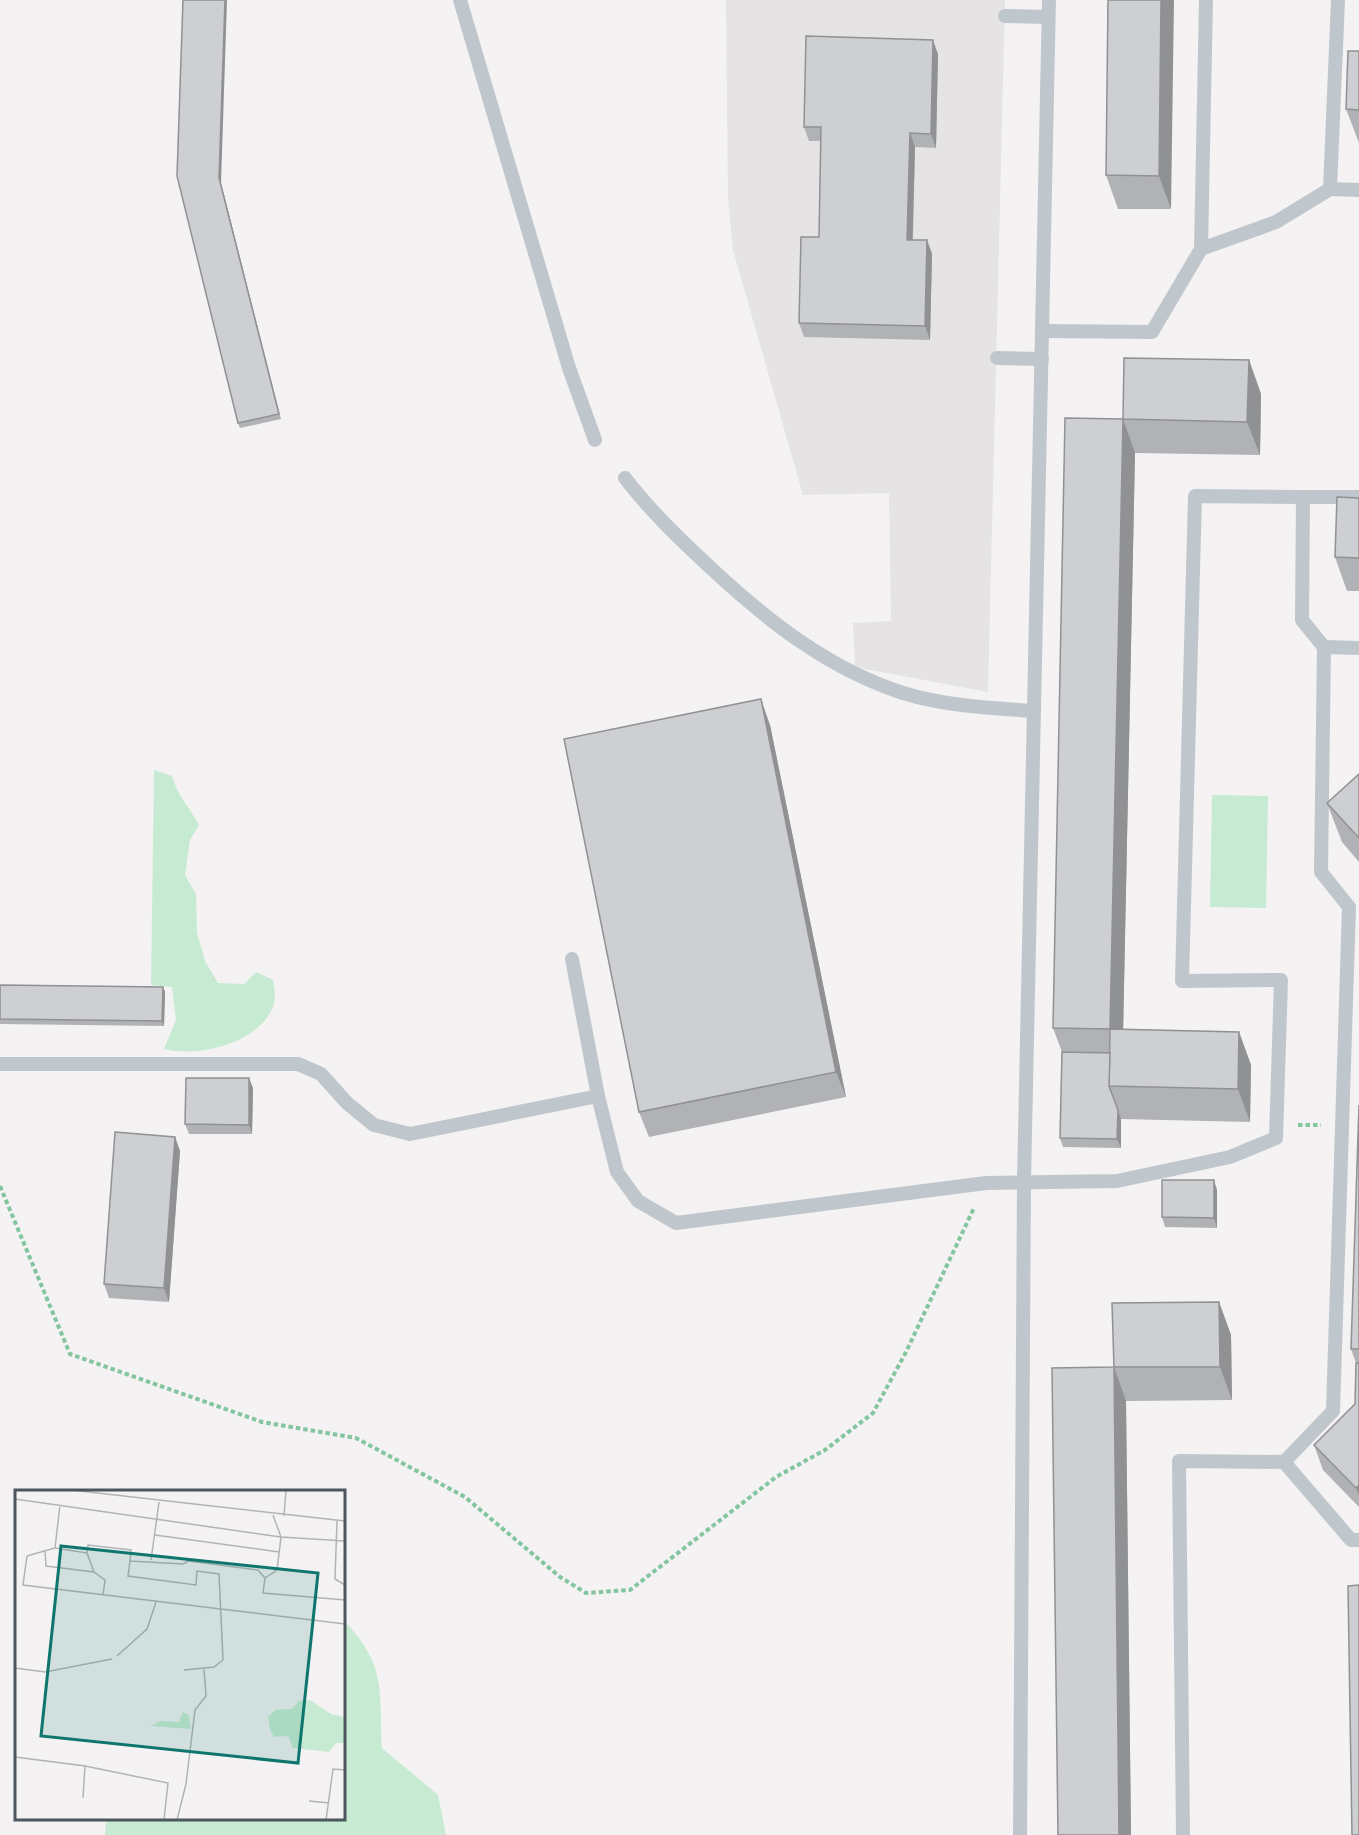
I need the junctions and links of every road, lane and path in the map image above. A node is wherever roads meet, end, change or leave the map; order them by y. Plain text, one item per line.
1 (460, 0) edge
2 (1049, 0) edge
3 (1206, 0) edge
4 (1338, 0) edge
5 (1005, 16) dead end
6 (1048, 17) junction
7 (1330, 189) junction
8 (1359, 190) edge
9 (1201, 249) junction
10 (1042, 331) junction
11 (997, 358) dead end
12 (1042, 359) junction
13 (595, 440) dead end
14 (625, 478) dead end
15 (1303, 497) junction
16 (1359, 497) edge
17 (1324, 647) junction
18 (1359, 648) edge
19 (1034, 711) junction
20 (572, 958) dead end
21 (0, 1064) edge
22 (598, 1096) junction
23 (1276, 1125) junction
24 (1342, 1125) junction
25 (1024, 1180) junction
26 (986, 1183) junction
27 (0, 1186) edge
28 (1284, 1462) junction
29 (1359, 1540) edge
30 (1020, 1835) edge
31 (1183, 1835) edge

1 - 13 lane
2 - 6 lane
3 - 9 lane
4 - 7 lane
5 - 6 lane
6 - 10 lane
7 - 8 lane
7 - 9 lane
9 - 10 lane
10 - 12 lane
11 - 12 lane
12 - 19 lane
14 - 19 lane
15 - 16 lane
15 - 17 lane
15 - 23 lane
17 - 18 lane
17 - 24 lane
19 - 25 lane
20 - 22 lane
21 - 22 lane
22 - 26 lane
23 - 24 path
23 - 25 lane
24 - 28 lane
25 - 26 lane
25 - 30 lane
26 - 27 path
28 - 29 lane
28 - 31 lane

